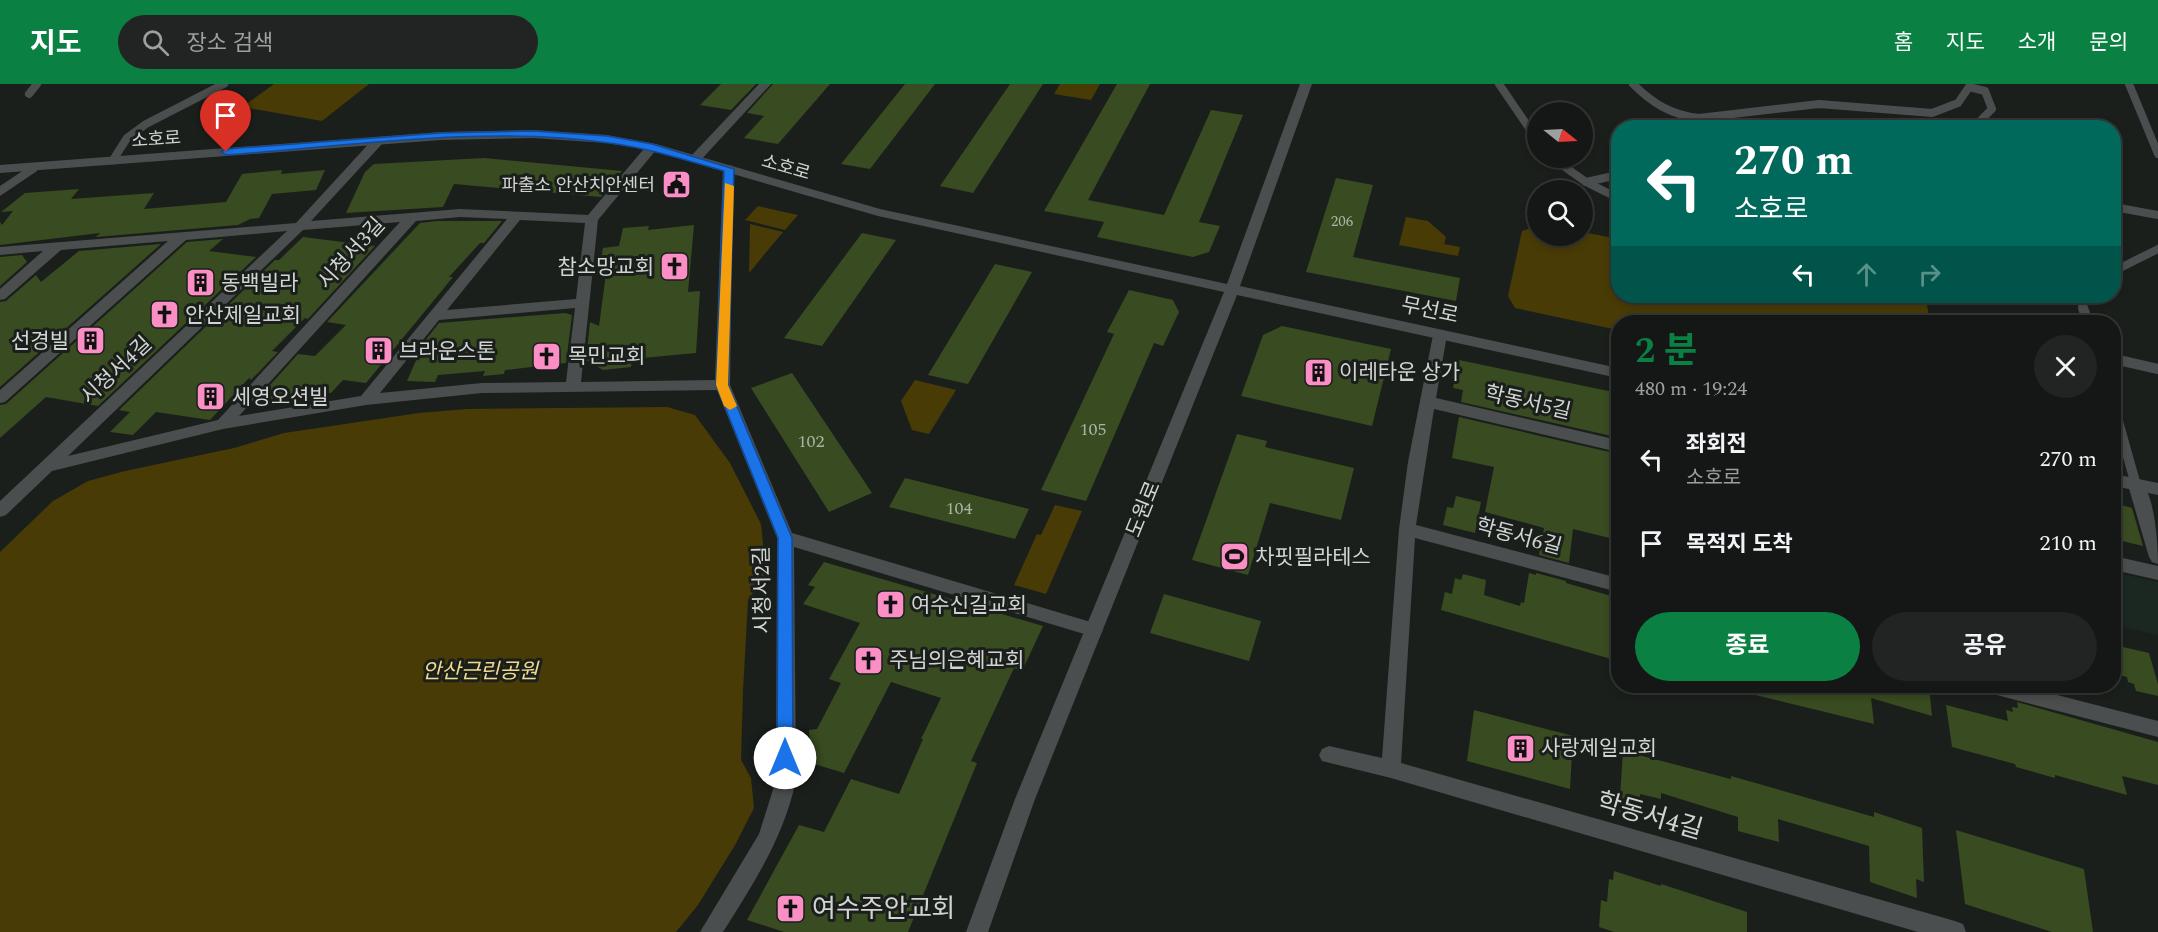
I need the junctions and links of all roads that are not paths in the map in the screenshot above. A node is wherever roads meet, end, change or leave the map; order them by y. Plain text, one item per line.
1 (37, 84) edge
2 (224, 84) edge
3 (765, 84) edge
4 (1306, 84) edge
5 (1499, 84) edge
6 (1633, 84) edge
7 (2129, 84) edge
8 (29, 94) dead end
9 (1980, 120) edge
10 (1527, 125) edge
11 (2148, 129) junction
12 (2158, 131) edge
13 (378, 141) junction
14 (652, 147) junction
15 (2158, 154) edge
16 (695, 159) junction
17 (113, 160) junction
18 (33, 168) junction
19 (1566, 168) edge
20 (0, 169) edge
21 (729, 169) junction
22 (1611, 177) edge
23 (1583, 180) edge
24 (1593, 180) edge
25 (1593, 186) edge
26 (0, 192) edge
27 (1611, 194) edge
28 (2121, 208) edge
29 (519, 214) junction
30 (2158, 216) edge
31 (412, 217) junction
32 (592, 219) junction
33 (300, 226) junction
34 (183, 236) junction
35 (58, 246) junction
36 (2158, 249) edge
37 (0, 251) edge
38 (2121, 268) edge
39 (1232, 290) junction
40 (0, 296) edge
41 (583, 303) junction
42 (435, 316) junction
43 (1440, 335) junction
44 (2121, 361) edge
45 (2158, 369) edge
46 (1611, 372) edge
47 (722, 385) junction
48 (573, 386) junction
49 (0, 398) edge
50 (366, 400) junction
51 (1428, 402) junction
52 (223, 424) junction
53 (2121, 432) edge
54 (1611, 444) edge
55 (46, 467) junction
56 (2121, 482) edge
57 (2136, 485) junction
58 (2158, 489) edge
59 (3, 505) edge
60 (1407, 529) junction
61 (785, 538) junction
62 (2158, 557) edge
63 (2121, 565) edge
64 (2158, 573) edge
65 (1611, 583) edge
66 (1094, 630) junction
67 (2020, 693) edge
68 (2158, 729) edge
69 (1329, 755) dead end
70 (1391, 770) junction
71 (711, 932) edge
72 (977, 932) edge
73 (1955, 932) edge

1 - 8 lane
2 - 17 lane
3 - 16 street
4 - 39 street, 도원로
5 - 10 lane
6 - 9 lane
7 - 11 lane
11 - 12 lane
11 - 15 lane
13 - 14 street, 소호로
13 - 17 street, 소호로
13 - 33 street, 시청서4길
14 - 16 street, 소호로
14 - 32 street
16 - 21 street, 소호로
17 - 18 street, 소호로
18 - 20 street, 소호로
18 - 26 street
19 - 23 lane
21 - 39 street, 소호로
21 - 47 street, 시청서2길
22 - 24 lane
25 - 27 lane
28 - 30 lane
29 - 31 street, 시청서3길
29 - 32 street, 시청서3길
29 - 42 street
31 - 33 street, 시청서3길
31 - 52 street, 시청서3길
32 - 41 street
33 - 34 street, 시청서3길
33 - 55 street, 시청서4길
34 - 35 street, 시청서3길
34 - 49 street
35 - 37 street, 시청서3길
35 - 40 street
36 - 38 lane
39 - 43 street, 무선로
39 - 66 street, 도원로
41 - 42 street
41 - 48 street
42 - 50 street
43 - 46 street, 무선로
43 - 51 street
44 - 45 lane
47 - 48 street
47 - 61 street, 시청서2길
48 - 50 street
50 - 52 street
51 - 54 street, 학동서5길
51 - 60 street
52 - 55 street
53 - 57 lane
55 - 59 street, 시청서4길
56 - 57 street
57 - 58 street
57 - 62 street
60 - 65 street, 학동서6길
60 - 70 street
61 - 66 street
61 - 71 street, 시청서2길
63 - 64 street
66 - 72 street, 도원로
67 - 68 street
69 - 70 street, 학동서4길
70 - 73 street, 학동서4길

